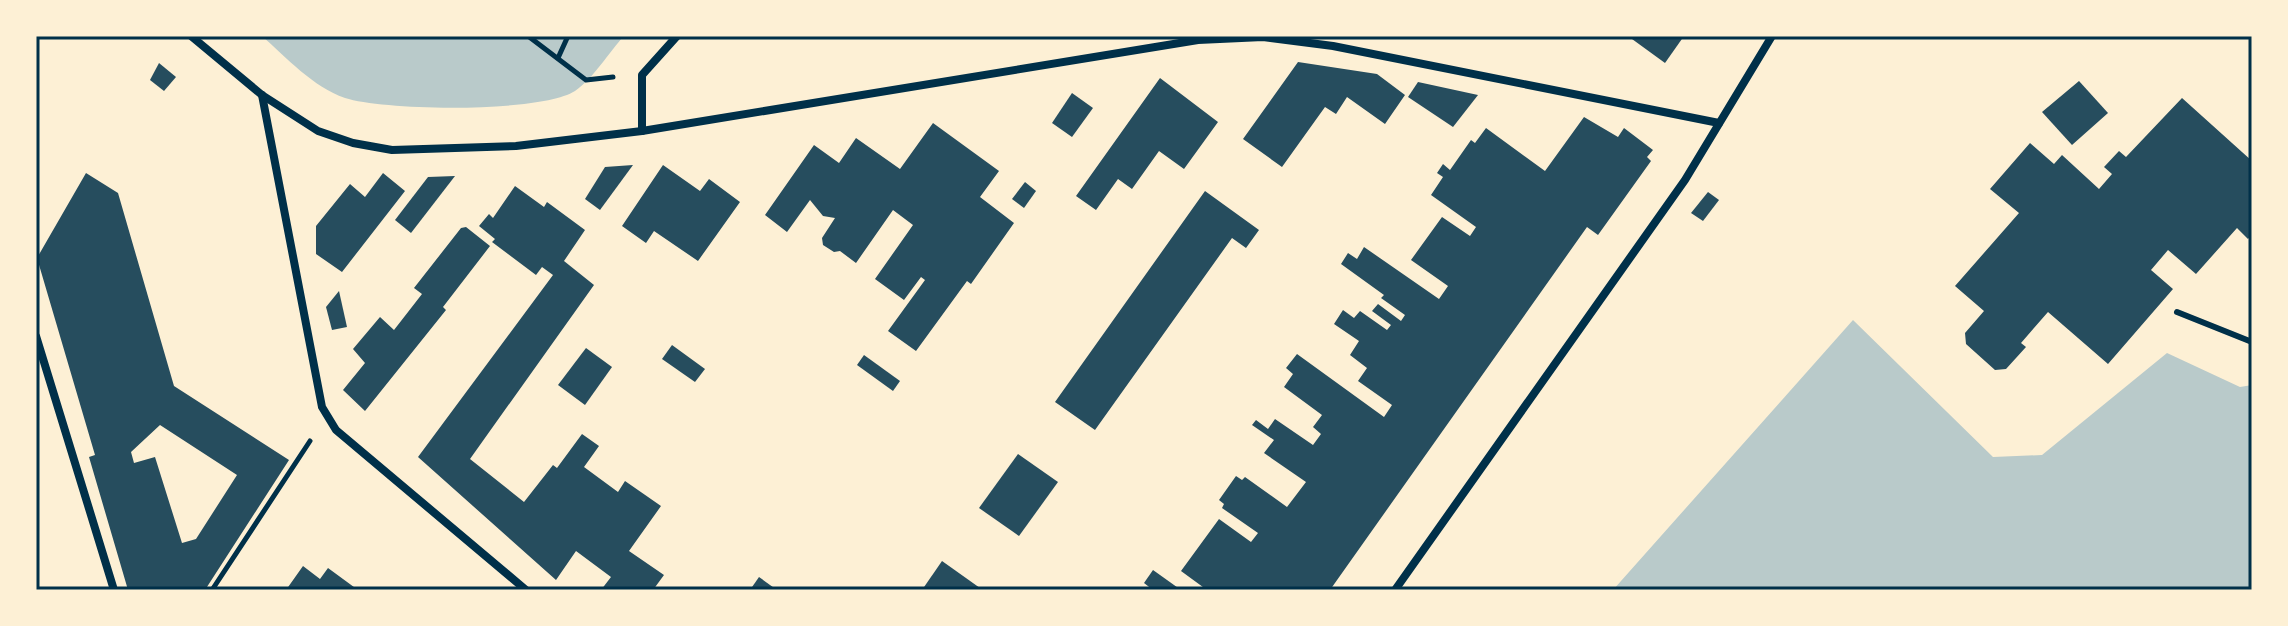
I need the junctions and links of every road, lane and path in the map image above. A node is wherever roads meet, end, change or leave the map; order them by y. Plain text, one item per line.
1 (191, 36) edge
2 (528, 36) edge
3 (568, 36) edge
4 (677, 36) edge
5 (1772, 36) edge
6 (558, 58) junction
7 (642, 75) junction
8 (262, 95) junction
9 (1719, 123) junction
10 (642, 131) junction
11 (2177, 312) dead end
12 (36, 336) edge
13 (2252, 342) edge
14 (329, 419) junction
15 (114, 590) edge
16 (212, 590) edge
17 (526, 590) edge
18 (1395, 590) edge

1 - 8 street
2 - 6 path
3 - 6 path
4 - 7 street
5 - 9 street
6 - 7 path
7 - 10 street
8 - 10 street
8 - 14 street
9 - 10 street
9 - 18 street
11 - 13 lane
12 - 15 street
14 - 16 path
14 - 17 street

